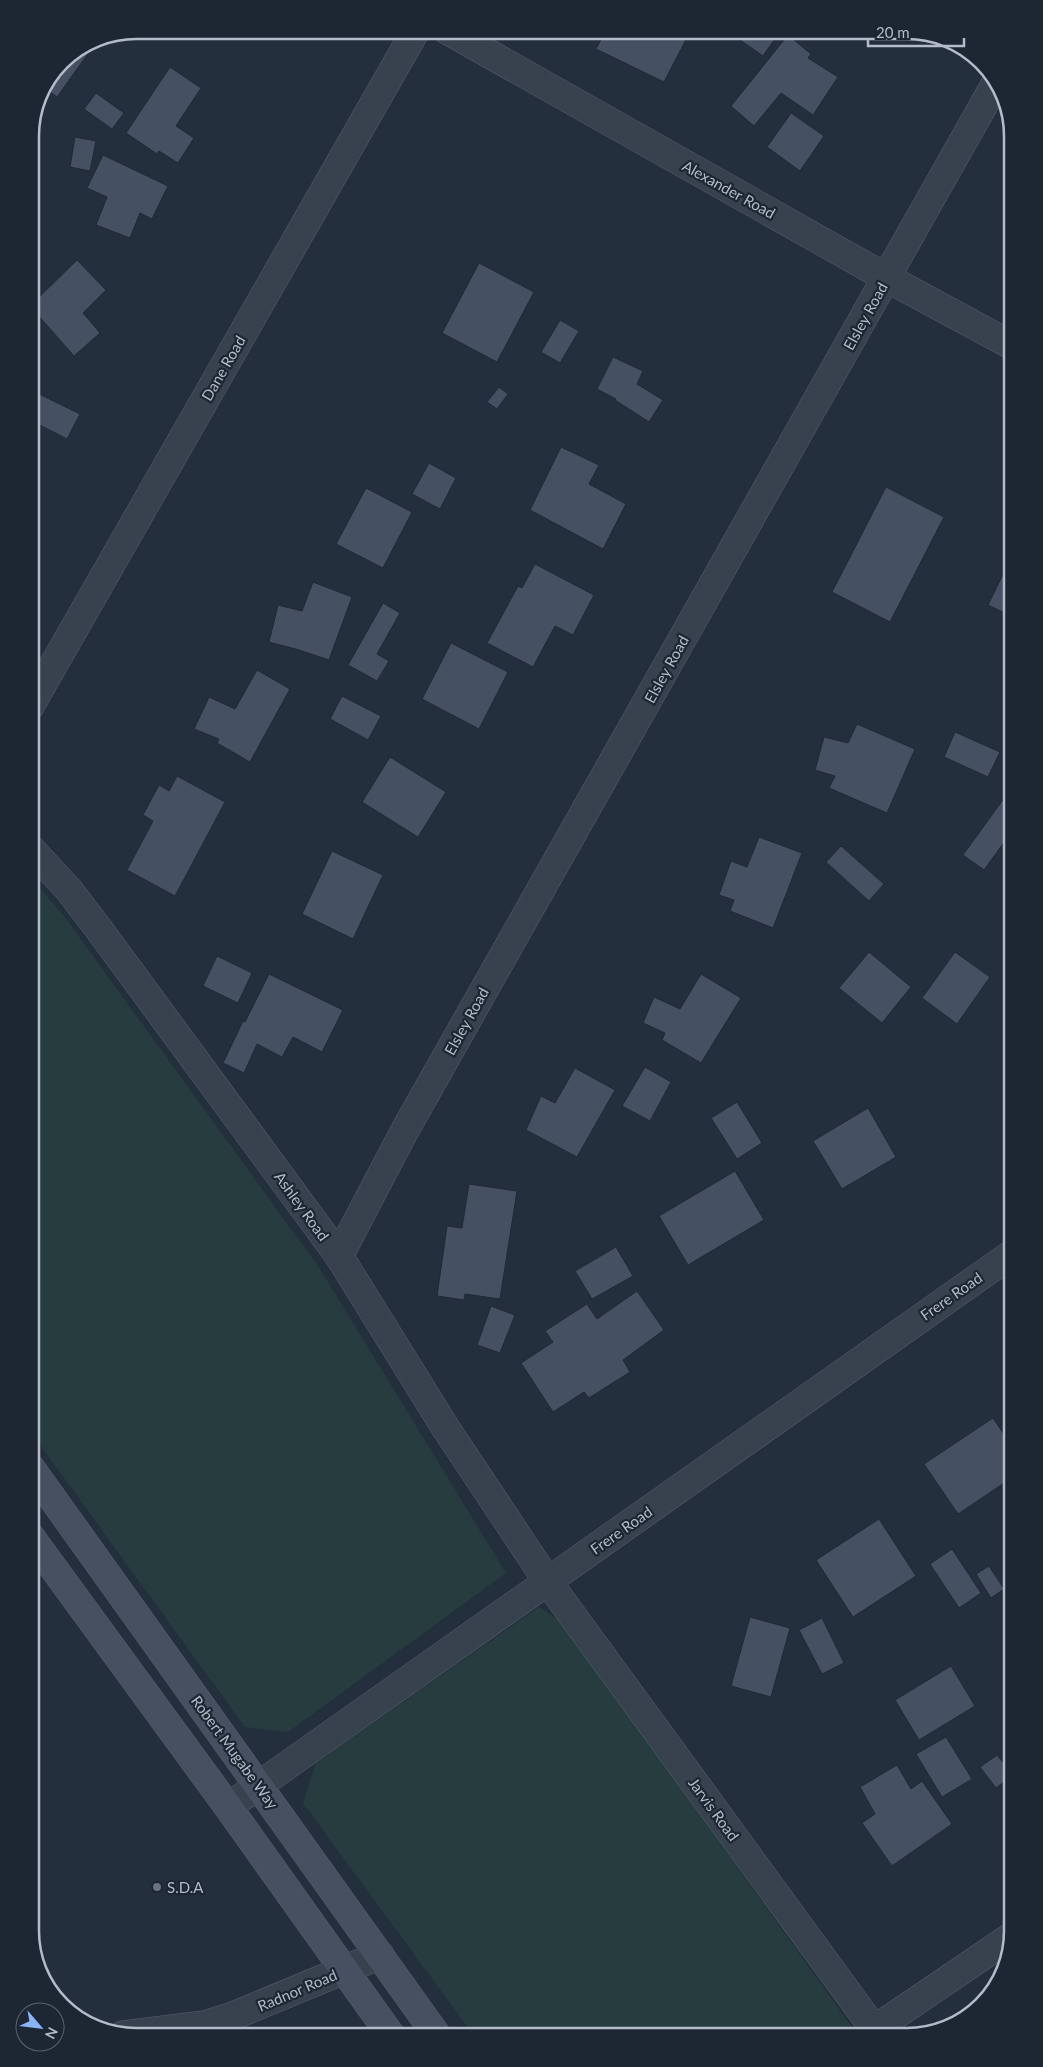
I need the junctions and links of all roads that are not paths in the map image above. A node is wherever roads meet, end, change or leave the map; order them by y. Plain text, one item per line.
1 (411, 39) edge
2 (463, 39) edge
3 (992, 90) edge
4 (887, 278) junction
5 (1004, 341) edge
6 (39, 690) edge
7 (39, 858) edge
8 (339, 1256) junction
9 (1004, 1259) edge
10 (39, 1480) edge
11 (39, 1548) edge
12 (548, 1582) junction
13 (258, 1785) junction
14 (228, 1806) junction
15 (1003, 1942) edge
16 (380, 1955) junction
17 (344, 1971) junction
18 (180, 2028) edge
19 (385, 2028) edge
20 (432, 2028) edge
21 (873, 2028) edge
22 (884, 2028) edge

1 - 6 street, Dane Road
2 - 4 street, Alexander Road
3 - 4 street, Elsley Road
4 - 5 street, Alexander Road
4 - 8 street, Elsley Road
7 - 8 street, Ashley Road
8 - 12 street, Ashley Road
9 - 12 street, Frere Road
10 - 13 main road, Robert Mugabe Way
11 - 14 main road
12 - 13 street, Frere Road
12 - 21 street, Jarvis Road
13 - 14 street, Frere Road
13 - 16 main road, Robert Mugabe Way
14 - 17 main road
15 - 22 street
16 - 17 street, Radnor Road
16 - 20 main road, Robert Mugabe Way
17 - 18 street, Radnor Road
17 - 19 main road

